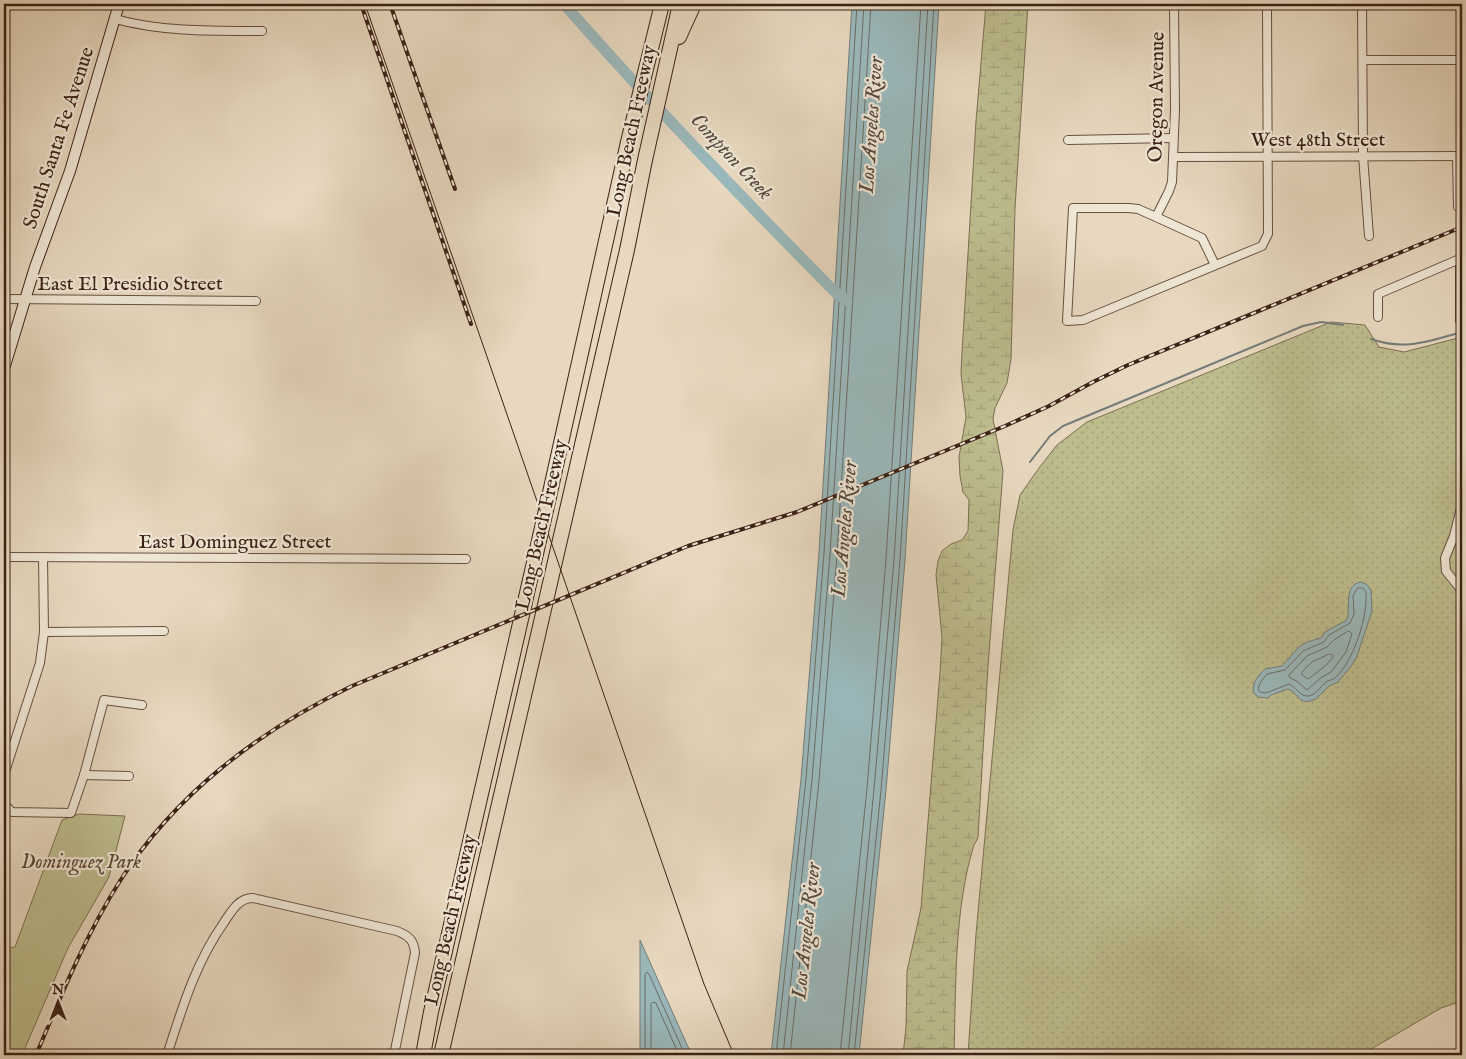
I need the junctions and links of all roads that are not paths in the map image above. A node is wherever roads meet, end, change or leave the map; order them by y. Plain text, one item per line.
1 (119, 4) edge
2 (662, 4) edge
3 (680, 4) edge
4 (694, 4) edge
5 (1174, 4) edge
6 (1267, 4) edge
7 (1362, 4) edge
8 (115, 19) junction
9 (262, 31) dead end
10 (668, 60) junction
11 (1363, 60) junction
12 (1462, 60) edge
13 (1173, 138) junction
14 (1068, 140) dead end
15 (1268, 156) junction
16 (1363, 156) junction
17 (1460, 156) edge
18 (1173, 157) junction
19 (1458, 207) dead end
20 (1156, 217) junction
21 (1369, 236) dead end
22 (1461, 259) edge
23 (1215, 265) junction
24 (4, 299) edge
25 (24, 299) junction
26 (256, 301) dead end
27 (1378, 317) dead end
28 (1460, 321) dead end
29 (4, 369) edge
30 (1462, 504) edge
31 (4, 557) edge
32 (42, 557) junction
33 (466, 559) dead end
34 (1462, 591) edge
35 (164, 631) dead end
36 (44, 632) junction
37 (142, 705) dead end
38 (4, 775) edge
39 (84, 775) junction
40 (130, 776) dead end
41 (4, 804) edge
42 (167, 1055) edge
43 (394, 1055) edge
44 (423, 1055) edge
45 (441, 1055) edge

1 - 8 main road, South Santa Fe Avenue
2 - 44 highway, Long Beach Freeway
3 - 10 highway, Long Beach Freeway
4 - 10 highway
5 - 13 street, Oregon Avenue
6 - 15 street
7 - 11 street
8 - 9 street
8 - 25 main road, South Santa Fe Avenue
10 - 45 highway, Long Beach Freeway
11 - 12 street
11 - 16 street
13 - 14 street
13 - 18 street, Oregon Avenue
15 - 16 street, West 48th Street
15 - 18 street, West 48th Street
15 - 23 street
16 - 17 street, West 48th Street
16 - 21 street
17 - 19 street
18 - 20 street, Oregon Avenue
20 - 23 street
20 - 23 street
22 - 27 street
22 - 28 street
24 - 25 street, East El Presidio Street
25 - 26 street, East El Presidio Street
25 - 29 main road, South Santa Fe Avenue
30 - 34 street
31 - 32 street, East Dominguez Street
32 - 33 street, East Dominguez Street
32 - 36 street
35 - 36 street
36 - 38 street
37 - 39 street
39 - 40 street
39 - 41 street
42 - 43 street

